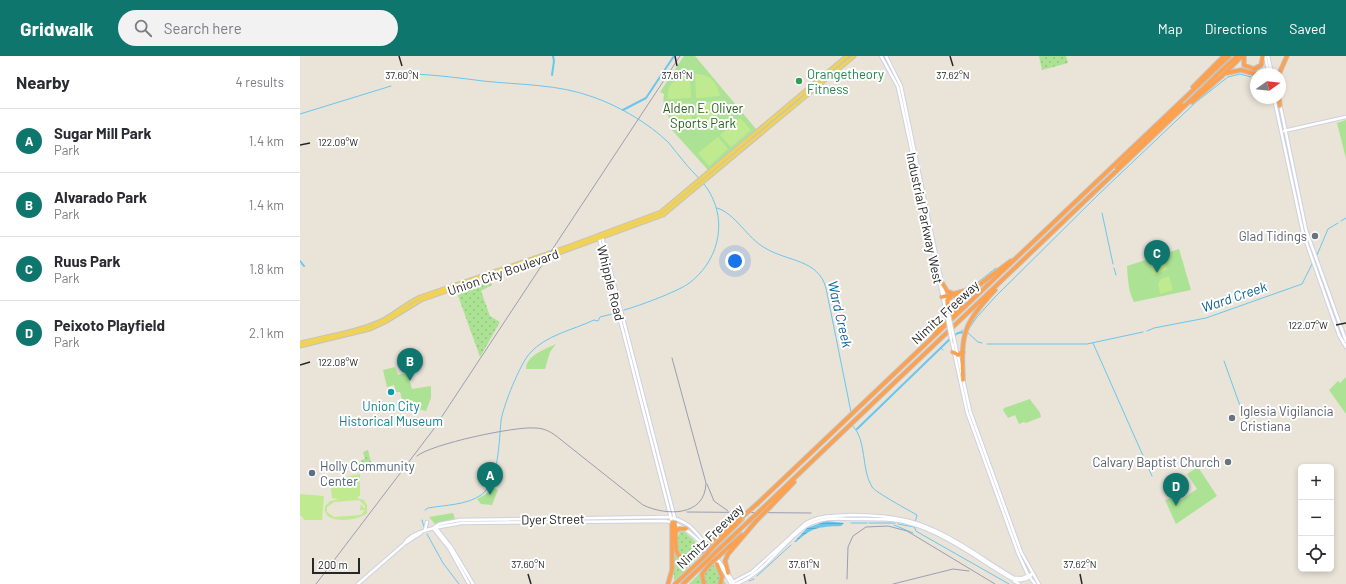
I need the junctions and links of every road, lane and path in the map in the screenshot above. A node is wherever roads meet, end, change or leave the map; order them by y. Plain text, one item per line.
1 (847, 56) edge
2 (854, 56) edge
3 (881, 56) edge
4 (886, 56) edge
5 (1223, 56) edge
6 (1229, 56) edge
7 (1234, 56) edge
8 (1237, 56) edge
9 (1243, 56) edge
10 (1266, 56) edge
11 (1286, 56) edge
12 (1268, 68) edge
13 (1270, 68) edge
14 (1281, 68) edge
15 (1250, 72) edge
16 (1221, 78) junction
17 (1190, 93) junction
18 (1182, 101) junction
19 (1276, 104) edge
20 (1280, 106) edge
21 (1183, 108) junction
22 (1346, 117) edge
23 (1162, 128) junction
24 (1157, 130) junction
25 (1283, 131) junction
26 (743, 143) junction
27 (742, 149) junction
28 (918, 173) junction
29 (708, 176) junction
30 (600, 236) junction
31 (1030, 245) junction
32 (1010, 273) junction
33 (942, 283) junction
34 (953, 295) junction
35 (944, 297) junction
36 (948, 314) junction
37 (1346, 341) edge
38 (300, 343) edge
39 (953, 344) junction
40 (300, 346) edge
41 (1346, 347) edge
42 (919, 350) junction
43 (963, 351) junction
44 (954, 352) junction
45 (957, 355) junction
46 (963, 380) junction
47 (806, 468) junction
48 (770, 502) junction
49 (758, 503) junction
50 (755, 507) junction
51 (673, 518) junction
52 (524, 519) junction
53 (741, 519) junction
54 (757, 520) junction
55 (428, 522) dead end
56 (520, 523) junction
57 (674, 523) junction
58 (446, 526) junction
59 (434, 527) junction
60 (925, 527) junction
61 (686, 529) junction
62 (425, 531) junction
63 (676, 531) junction
64 (447, 541) junction
65 (717, 564) junction
66 (728, 573) junction
67 (1030, 575) junction
68 (1012, 579) junction
69 (358, 584) edge
70 (469, 584) edge
71 (473, 584) edge
72 (668, 584) edge
73 (675, 584) edge
74 (683, 584) edge
75 (704, 584) edge
76 (720, 584) edge
77 (733, 584) edge
78 (1019, 584) edge
79 (1035, 584) edge
80 (1039, 584) edge

1 - 26 main road
2 - 27 main road
3 - 28 main road, Industrial Parkway West
4 - 28 main road, Industrial Parkway West
5 - 18 highway
6 - 17 highway, Nimitz Freeway
7 - 24 highway
8 - 21 highway, Nimitz Freeway
9 - 10 highway
9 - 16 highway
10 - 12 main road
10 - 13 main road
11 - 14 highway
15 - 16 highway
16 - 21 highway
17 - 18 highway, Nimitz Freeway
17 - 50 highway
18 - 31 highway, Nimitz Freeway
19 - 25 main road
20 - 25 main road
21 - 23 highway, Nimitz Freeway
22 - 25 main road
23 - 24 highway
23 - 32 highway, Nimitz Freeway
24 - 48 highway
25 - 37 main road
25 - 41 main road
26 - 27 main road
26 - 29 main road
27 - 29 main road
28 - 33 main road, Industrial Parkway West
28 - 35 main road, Industrial Parkway West
29 - 30 main road, Union City Boulevard
30 - 38 main road, Union City Boulevard
30 - 40 main road, Union City Boulevard
30 - 51 main road, Whipple Road
31 - 34 highway
31 - 42 highway, Nimitz Freeway
32 - 43 highway
32 - 47 highway, Nimitz Freeway
33 - 34 highway
33 - 35 main road, Industrial Parkway West
34 - 35 highway
34 - 36 highway
34 - 42 highway
35 - 36 main road, Industrial Parkway West
35 - 36 main road, Industrial Parkway West
36 - 39 main road, Industrial Parkway West, bridge
39 - 44 main road, Industrial Parkway West
39 - 45 main road, Industrial Parkway West
42 - 49 highway, Nimitz Freeway
43 - 45 highway
43 - 46 highway
44 - 45 highway
44 - 67 main road, Industrial Parkway West
45 - 46 main road, Industrial Parkway West
46 - 67 main road, Industrial Parkway West
47 - 48 highway, Nimitz Freeway
47 - 54 highway, bridge
48 - 74 highway, Nimitz Freeway, bridge
49 - 50 highway, Nimitz Freeway
49 - 53 highway, bridge
50 - 53 highway, Nimitz Freeway, bridge
51 - 52 main road, Dyer Street
51 - 57 main road, Whipple Road
51 - 66 main road
52 - 56 main road
52 - 59 main road, Dyer Street
53 - 63 highway, bridge
53 - 73 highway, Nimitz Freeway, bridge
54 - 66 highway
54 - 75 highway, bridge
55 - 62 main road
56 - 57 main road, Dyer Street
56 - 58 main road, Dyer Street
57 - 61 main road
57 - 63 highway
57 - 72 highway
58 - 59 main road, Dyer Street
58 - 64 main road
59 - 62 main road, Dyer Street
59 - 64 main road
59 - 70 main road
60 - 67 main road
60 - 68 main road
60 - 77 main road
61 - 63 highway
61 - 65 main road
62 - 69 main road, Dyer Street
64 - 71 main road
65 - 76 highway
65 - 77 main road
66 - 77 main road
67 - 68 main road
67 - 79 main road, Industrial Parkway West
67 - 80 main road, Industrial Parkway West
68 - 78 main road

